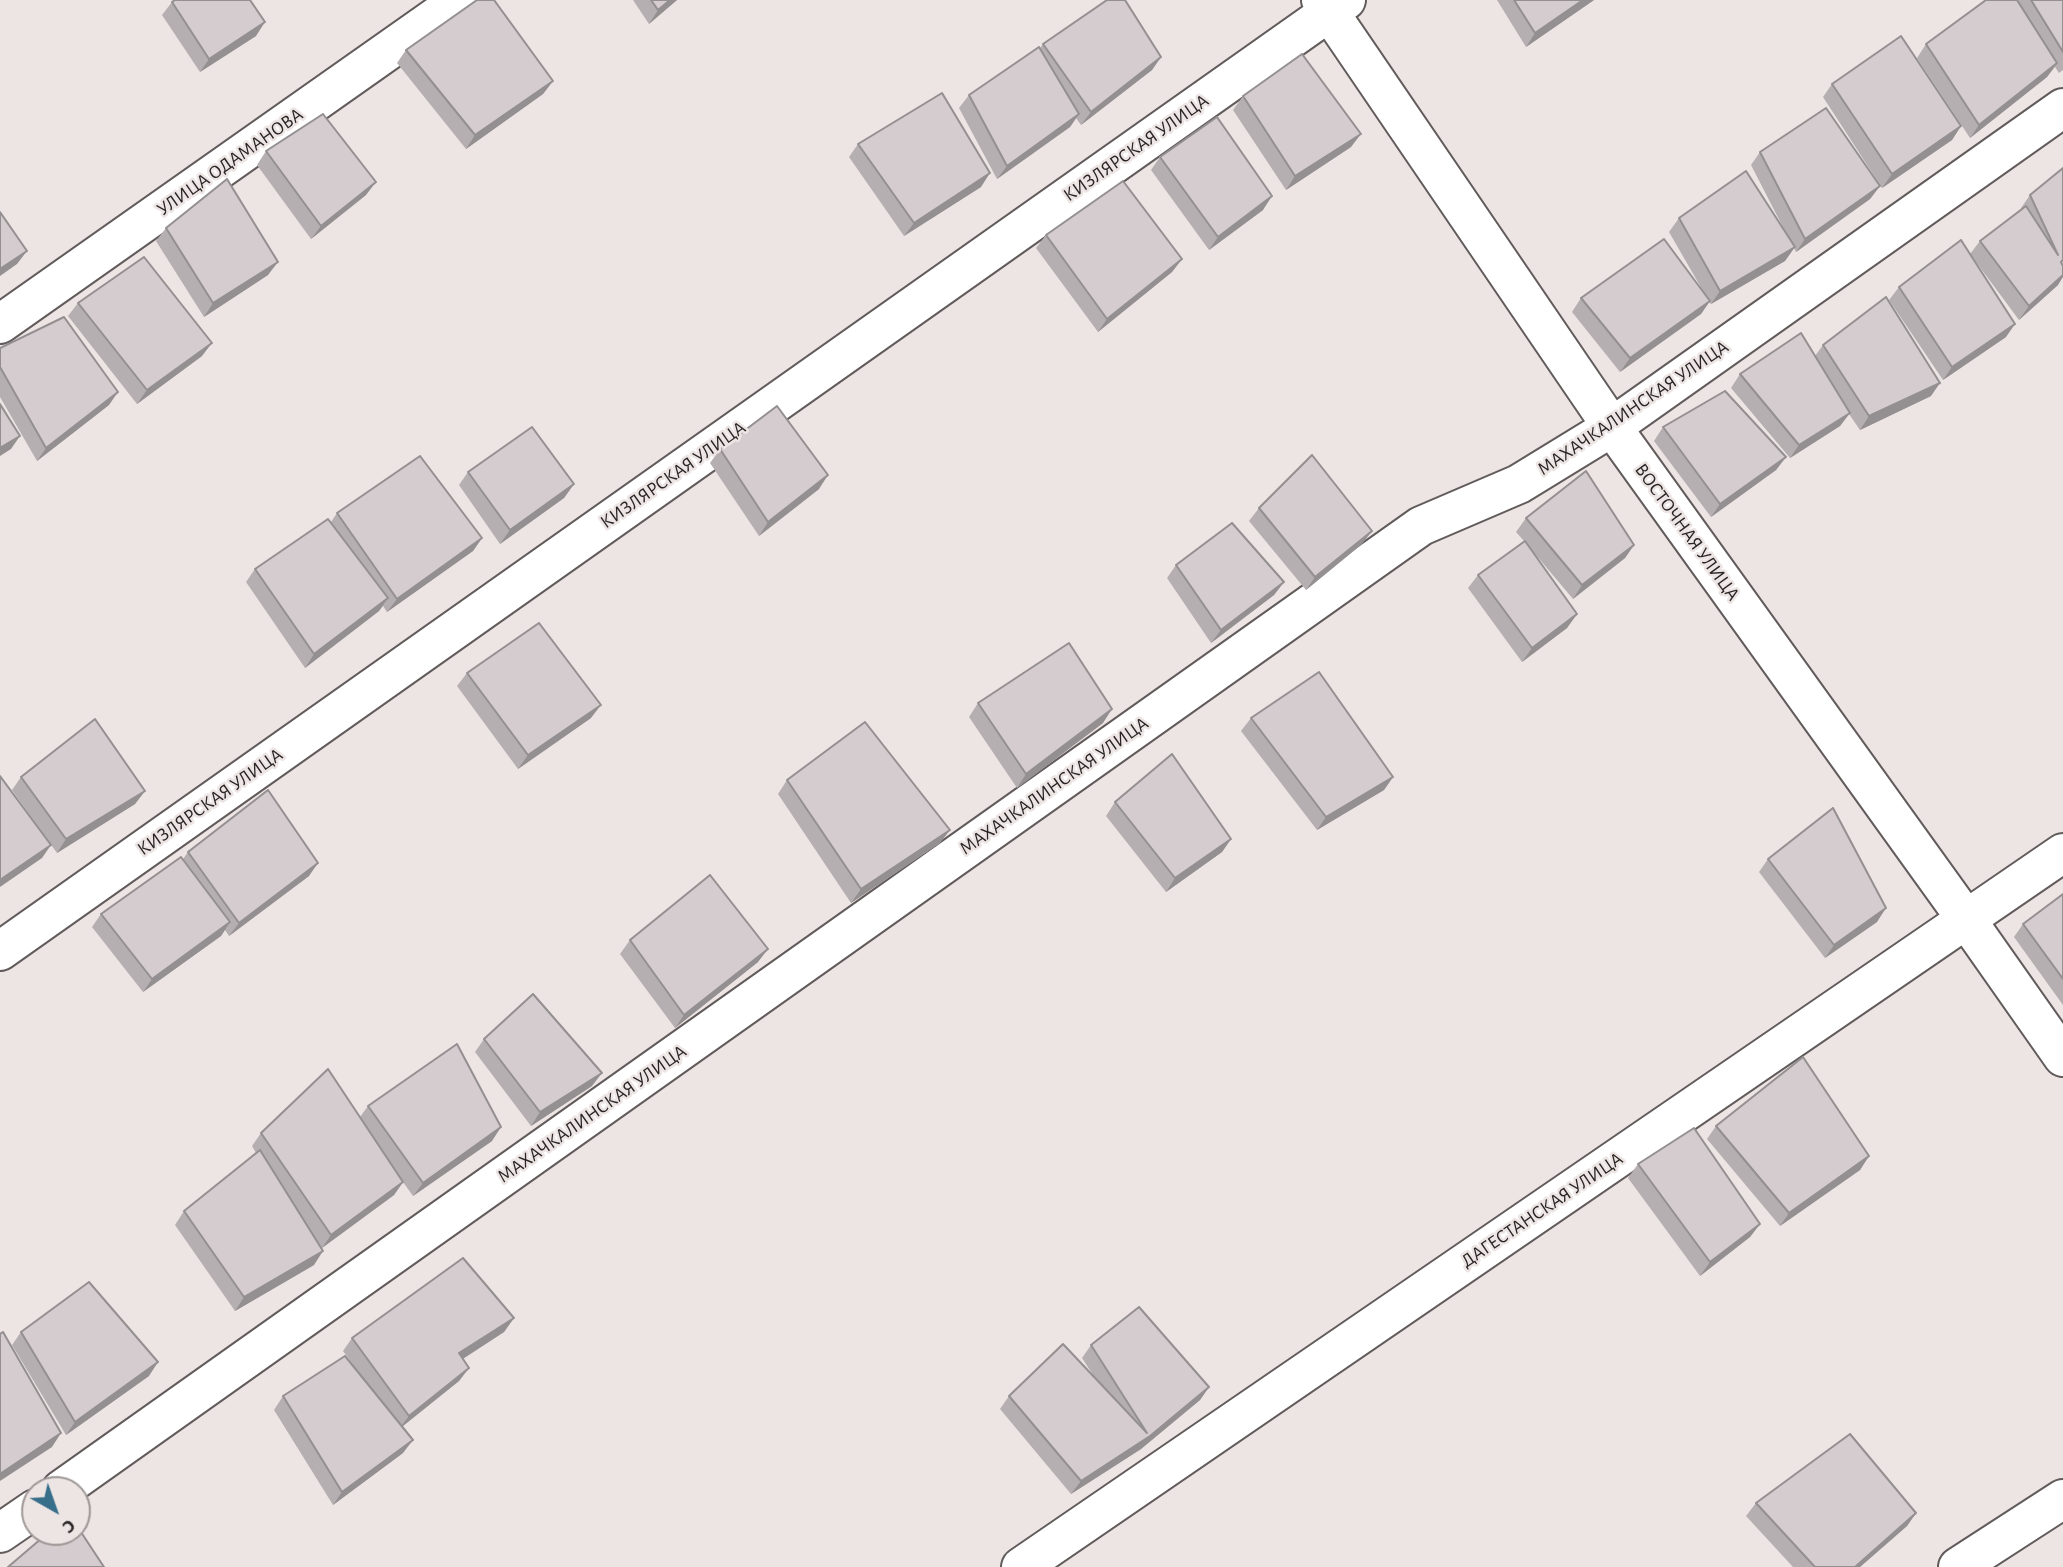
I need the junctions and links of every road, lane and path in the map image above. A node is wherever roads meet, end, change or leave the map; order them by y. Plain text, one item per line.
1 (460, 0) edge
2 (1332, 4) edge
3 (2063, 108) edge
4 (0, 324) edge
5 (1612, 427) junction
6 (2063, 853) edge
7 (1966, 919) junction
8 (0, 951) edge
9 (2063, 1058) edge
10 (81, 1476) edge
11 (2063, 1499) edge
12 (21, 1518) edge
13 (0, 1533) edge
14 (1021, 1567) edge
15 (1958, 1567) edge

1 - 4 street, УЛИЦА ОДАМАНОВА
2 - 5 street, ВОСТОЧНАЯ УЛИЦА
2 - 8 street, КИЗЛЯРСКАЯ УЛИЦА
3 - 5 street, МАХАЧКАЛИНСКАЯ УЛИЦА
5 - 7 street, ВОСТОЧНАЯ УЛИЦА
5 - 10 street, МАХАЧКАЛИНСКАЯ УЛИЦА
6 - 7 street, ДАГЕСТАНСКАЯ УЛИЦА
7 - 9 street, ВОСТОЧНАЯ УЛИЦА
7 - 14 street, ДАГЕСТАНСКАЯ УЛИЦА
11 - 15 street
12 - 13 street

